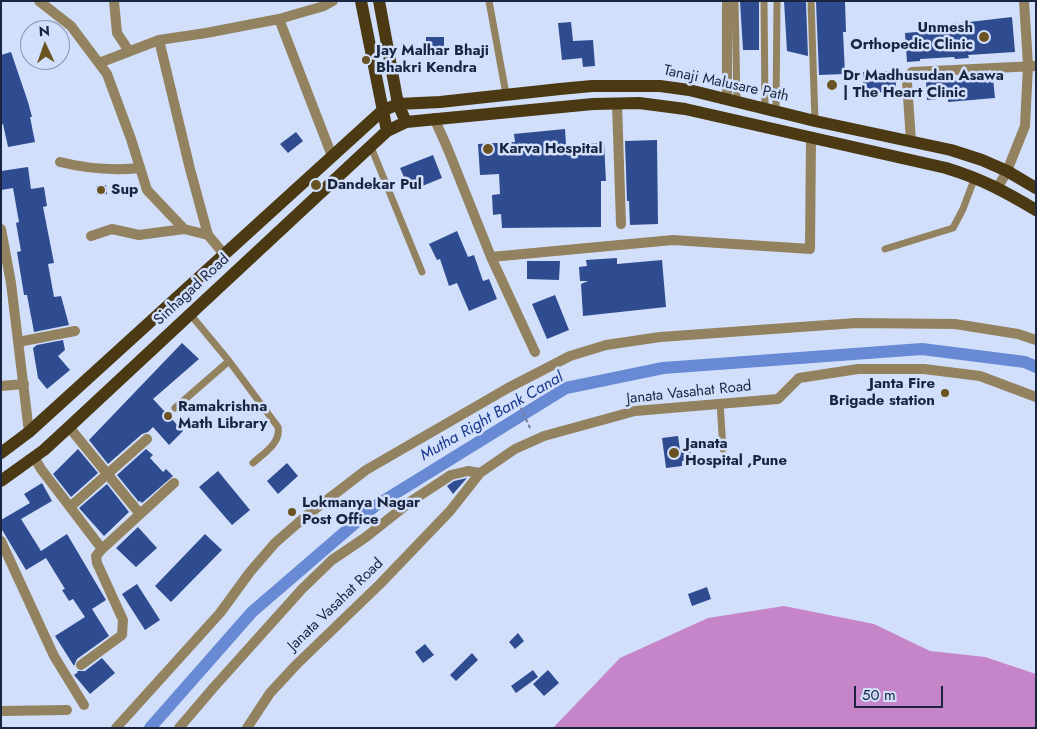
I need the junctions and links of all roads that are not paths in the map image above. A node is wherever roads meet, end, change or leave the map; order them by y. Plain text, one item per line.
1 (114, 1) edge
2 (333, 1) edge
3 (360, 1) edge
4 (379, 1) edge
5 (489, 1) edge
6 (727, 1) edge
7 (735, 1) edge
8 (764, 1) edge
9 (777, 1) edge
10 (811, 1) edge
11 (1024, 1) edge
12 (41, 2) edge
13 (280, 19) junction
14 (158, 40) junction
15 (129, 51) junction
16 (99, 63) junction
17 (1032, 65) edge
18 (560, 88) junction
19 (506, 94) junction
20 (732, 100) junction
21 (398, 104) junction
22 (617, 104) junction
23 (562, 107) junction
24 (771, 110) junction
25 (382, 111) junction
26 (434, 118) junction
27 (815, 120) junction
28 (405, 122) junction
29 (387, 131) junction
30 (811, 137) junction
31 (911, 141) junction
32 (371, 147) junction
33 (332, 156) junction
34 (60, 162) dead end
35 (140, 168) junction
36 (1007, 171) junction
37 (975, 177) junction
38 (998, 187) junction
39 (1036, 188) edge
40 (1036, 210) edge
41 (621, 224) dead end
42 (1, 229) edge
43 (184, 229) junction
44 (208, 234) junction
45 (91, 236) dead end
46 (885, 249) dead end
47 (224, 254) junction
48 (491, 257) junction
49 (209, 268) junction
50 (422, 272) dead end
51 (224, 283) junction
52 (6, 284) edge
53 (190, 314) junction
54 (75, 331) dead end
55 (1036, 340) edge
56 (18, 342) junction
57 (535, 352) dead end
58 (229, 361) junction
59 (24, 384) junction
60 (1, 386) edge
61 (1036, 397) edge
62 (720, 404) junction
63 (175, 408) dead end
64 (69, 427) junction
65 (29, 432) junction
66 (147, 439) dead end
67 (723, 449) dead end
68 (1, 453) edge
69 (34, 457) junction
70 (254, 463) dead end
71 (108, 473) junction
72 (480, 473) junction
73 (1, 481) edge
74 (174, 483) dead end
75 (70, 507) junction
76 (140, 514) junction
77 (1, 541) edge
78 (102, 549) junction
79 (81, 665) dead end
80 (84, 706) dead end
81 (66, 710) dead end
82 (1, 711) edge
83 (116, 728) edge
84 (179, 728) edge
85 (247, 728) edge

1 - 15 street
2 - 13 street
3 - 25 main road
4 - 21 main road
5 - 19 lane
6 - 20 street
7 - 20 lane
8 - 24 lane
9 - 24 lane
10 - 27 lane
11 - 17 street
12 - 16 street
13 - 14 street
13 - 33 street
14 - 15 street
14 - 44 street
15 - 16 street
16 - 35 street
17 - 31 street
17 - 36 street
18 - 19 main road, Tanaji Malusare Path
18 - 20 main road, Tanaji Malusare Path
18 - 23 main road
19 - 21 main road, Tanaji Malusare Path
20 - 24 main road, Tanaji Malusare Path
21 - 25 main road, Sinhagad Road
21 - 28 main road
22 - 23 main road
22 - 30 main road
22 - 41 street
23 - 26 main road
24 - 27 main road, Tanaji Malusare Path
25 - 29 main road
25 - 33 main road, Sinhagad Road
26 - 28 main road
26 - 48 street
27 - 31 main road, Tanaji Malusare Path
28 - 29 main road, Sinhagad Road
29 - 32 main road, Sinhagad Road
30 - 37 main road
30 - 48 street
31 - 36 main road, Tanaji Malusare Path
32 - 50 lane
32 - 51 main road, Sinhagad Road
33 - 47 main road, Sinhagad Road
34 - 35 street
35 - 43 street
36 - 38 street
36 - 39 main road, Tanaji Malusare Path
37 - 38 main road
37 - 46 lane
38 - 40 main road
42 - 52 street
43 - 44 street
43 - 45 street
44 - 47 street
47 - 49 main road, Sinhagad Road
48 - 57 street
49 - 51 main road
49 - 65 main road, Sinhagad Road
51 - 53 main road, Sinhagad Road
52 - 56 street
53 - 58 lane
53 - 64 main road, Sinhagad Road
54 - 56 street
55 - 83 street
56 - 59 street
58 - 63 lane
58 - 70 lane
59 - 60 street
59 - 65 street
61 - 62 street, Janata Vasahat Road
62 - 67 lane
62 - 72 street, Janata Vasahat Road
64 - 69 main road, Sinhagad Road
64 - 71 street
65 - 68 main road, Sinhagad Road
66 - 71 street
69 - 73 main road, Sinhagad Road
69 - 75 street
71 - 75 street
71 - 76 street
72 - 84 street
72 - 85 street, Janata Vasahat Road
74 - 76 street
75 - 78 street
76 - 78 street
77 - 80 street
78 - 79 street
81 - 82 street

